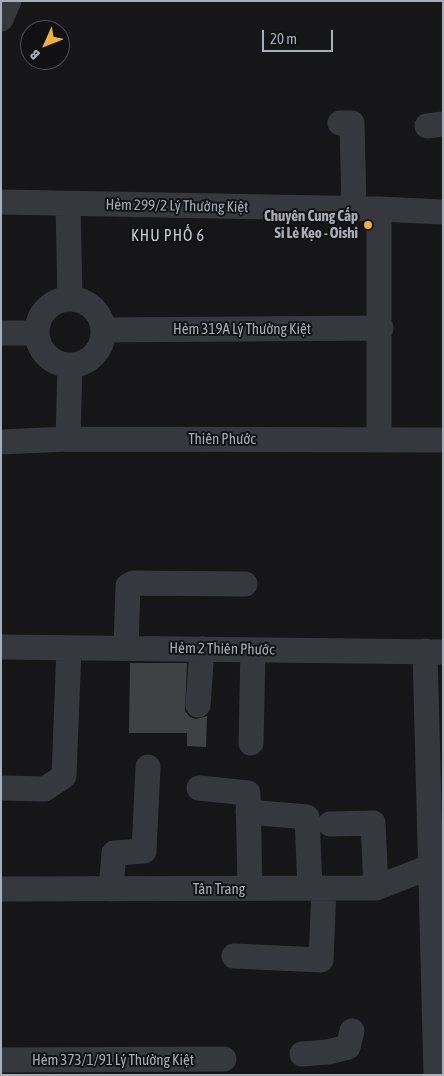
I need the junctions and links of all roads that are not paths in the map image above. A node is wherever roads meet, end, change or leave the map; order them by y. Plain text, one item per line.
1 (10, 1) edge
2 (1, 19) edge
3 (340, 123) dead end
4 (1, 202) edge
5 (68, 204) junction
6 (366, 209) junction
7 (443, 212) edge
8 (70, 298) junction
9 (381, 328) junction
10 (103, 330) junction
11 (1, 333) edge
12 (36, 333) junction
13 (70, 366) junction
14 (68, 439) junction
15 (379, 440) junction
16 (443, 440) edge
17 (1, 442) edge
18 (245, 584) dead end
19 (1, 647) edge
20 (69, 648) junction
21 (126, 648) junction
22 (202, 649) junction
23 (253, 650) junction
24 (434, 651) edge
25 (198, 705) dead end
26 (251, 743) dead end
27 (148, 767) dead end
28 (1, 788) edge
29 (199, 788) dead end
30 (248, 812) junction
31 (330, 824) dead end
32 (437, 866) edge
33 (250, 888) junction
34 (317, 888) junction
35 (376, 888) junction
36 (1, 889) edge
37 (111, 889) junction
38 (234, 956) dead end
39 (352, 1031) dead end
40 (302, 1054) dead end
41 (224, 1059) dead end
42 (328, 1064) edge
43 (2, 1065) edge
44 (182, 1067) edge
45 (436, 1075) edge

1 - 2 street
3 - 6 street
4 - 5 street, Hẻm 299/2 Lý Thường Kiệt
5 - 6 street, Hẻm 299/2 Lý Thường Kiệt
5 - 8 street
6 - 7 street, Hẻm 299/2 Lý Thường Kiệt
6 - 9 street
8 - 10 street
8 - 12 street
9 - 10 street, Hẻm 319A Lý Thường Kiệt
9 - 15 street
10 - 13 street
11 - 12 street
12 - 13 street
13 - 14 street
14 - 15 street, Thiên Phước
14 - 17 street, Thiên Phước
15 - 16 street, Thiên Phước
18 - 21 street
19 - 20 street, Hẻm 2 Thiên Phước
20 - 21 street, Hẻm 2 Thiên Phước
20 - 28 street
21 - 22 street, Hẻm 2 Thiên Phước
22 - 23 street, Hẻm 2 Thiên Phước
22 - 25 street
23 - 24 street, Hẻm 2 Thiên Phước
23 - 26 street
24 - 32 street
27 - 37 street
29 - 30 street
30 - 33 street
30 - 34 street
31 - 35 street
32 - 35 street, Tân Trang
32 - 45 street
33 - 34 street, Tân Trang
33 - 37 street, Tân Trang
34 - 35 street, Tân Trang
34 - 38 street
36 - 37 street, Tân Trang
39 - 42 street
40 - 42 street
41 - 44 street, Hẻm 373/1/91 Lý Thường Kiệt
43 - 44 street, Hẻm 373/1/91 Lý Thường Kiệt

